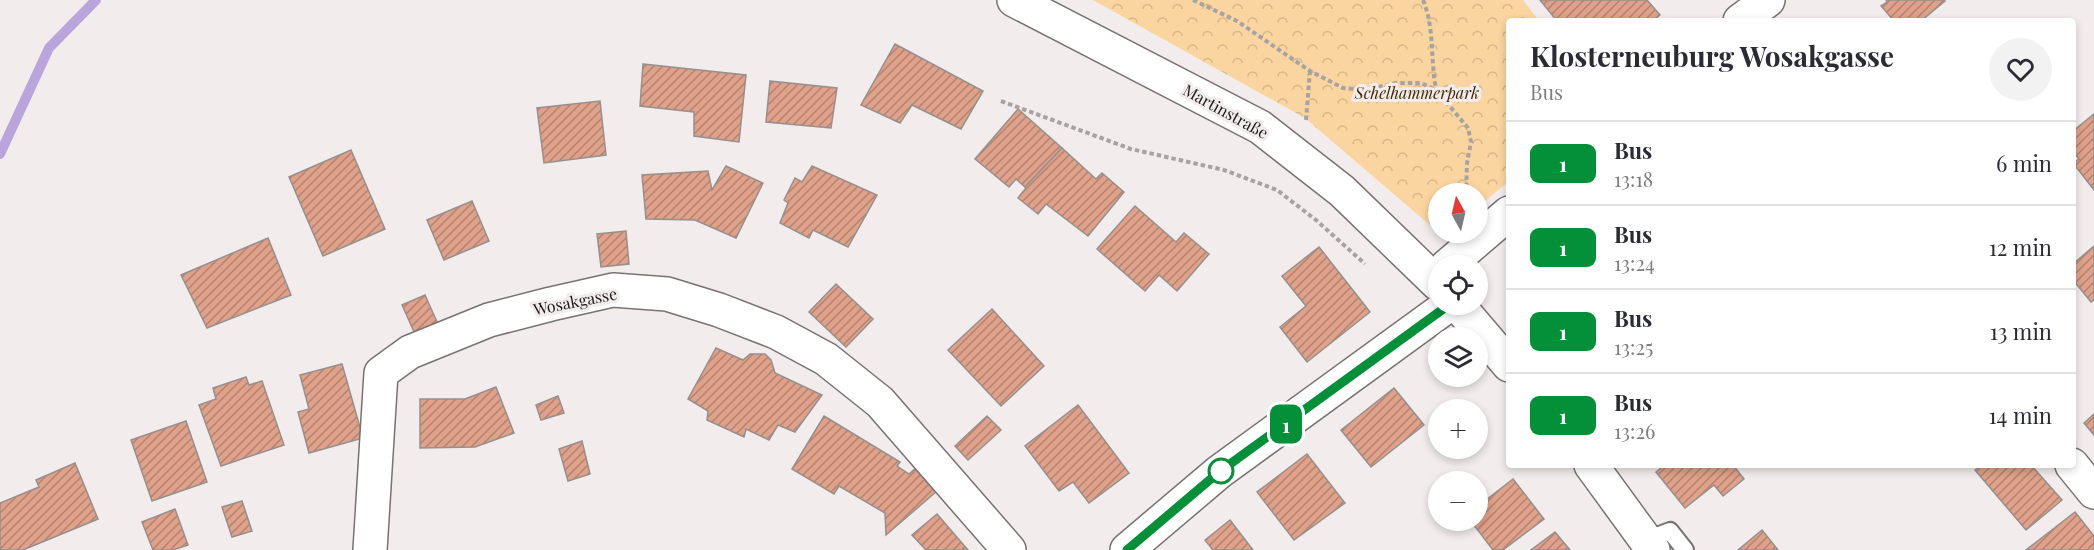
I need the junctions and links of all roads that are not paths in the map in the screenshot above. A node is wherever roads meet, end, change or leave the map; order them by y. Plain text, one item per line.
1 (1014, 0) edge
2 (1767, 0) edge
3 (1744, 18) edge
4 (1506, 216) edge
5 (1462, 255) edge
6 (1428, 265) edge
7 (1435, 315) edge
8 (1466, 315) edge
9 (1506, 361) edge
10 (1593, 468) edge
11 (2074, 468) edge
12 (2094, 492) edge
13 (1650, 545) edge
14 (370, 550) edge
15 (1009, 550) edge
16 (1127, 550) edge
17 (1685, 550) edge

1 - 6 street, Martinstraße
2 - 3 street
4 - 5 street
7 - 16 street
8 - 9 street
10 - 13 street
11 - 12 street
13 - 17 lane
14 - 15 street, Wosakgasse

